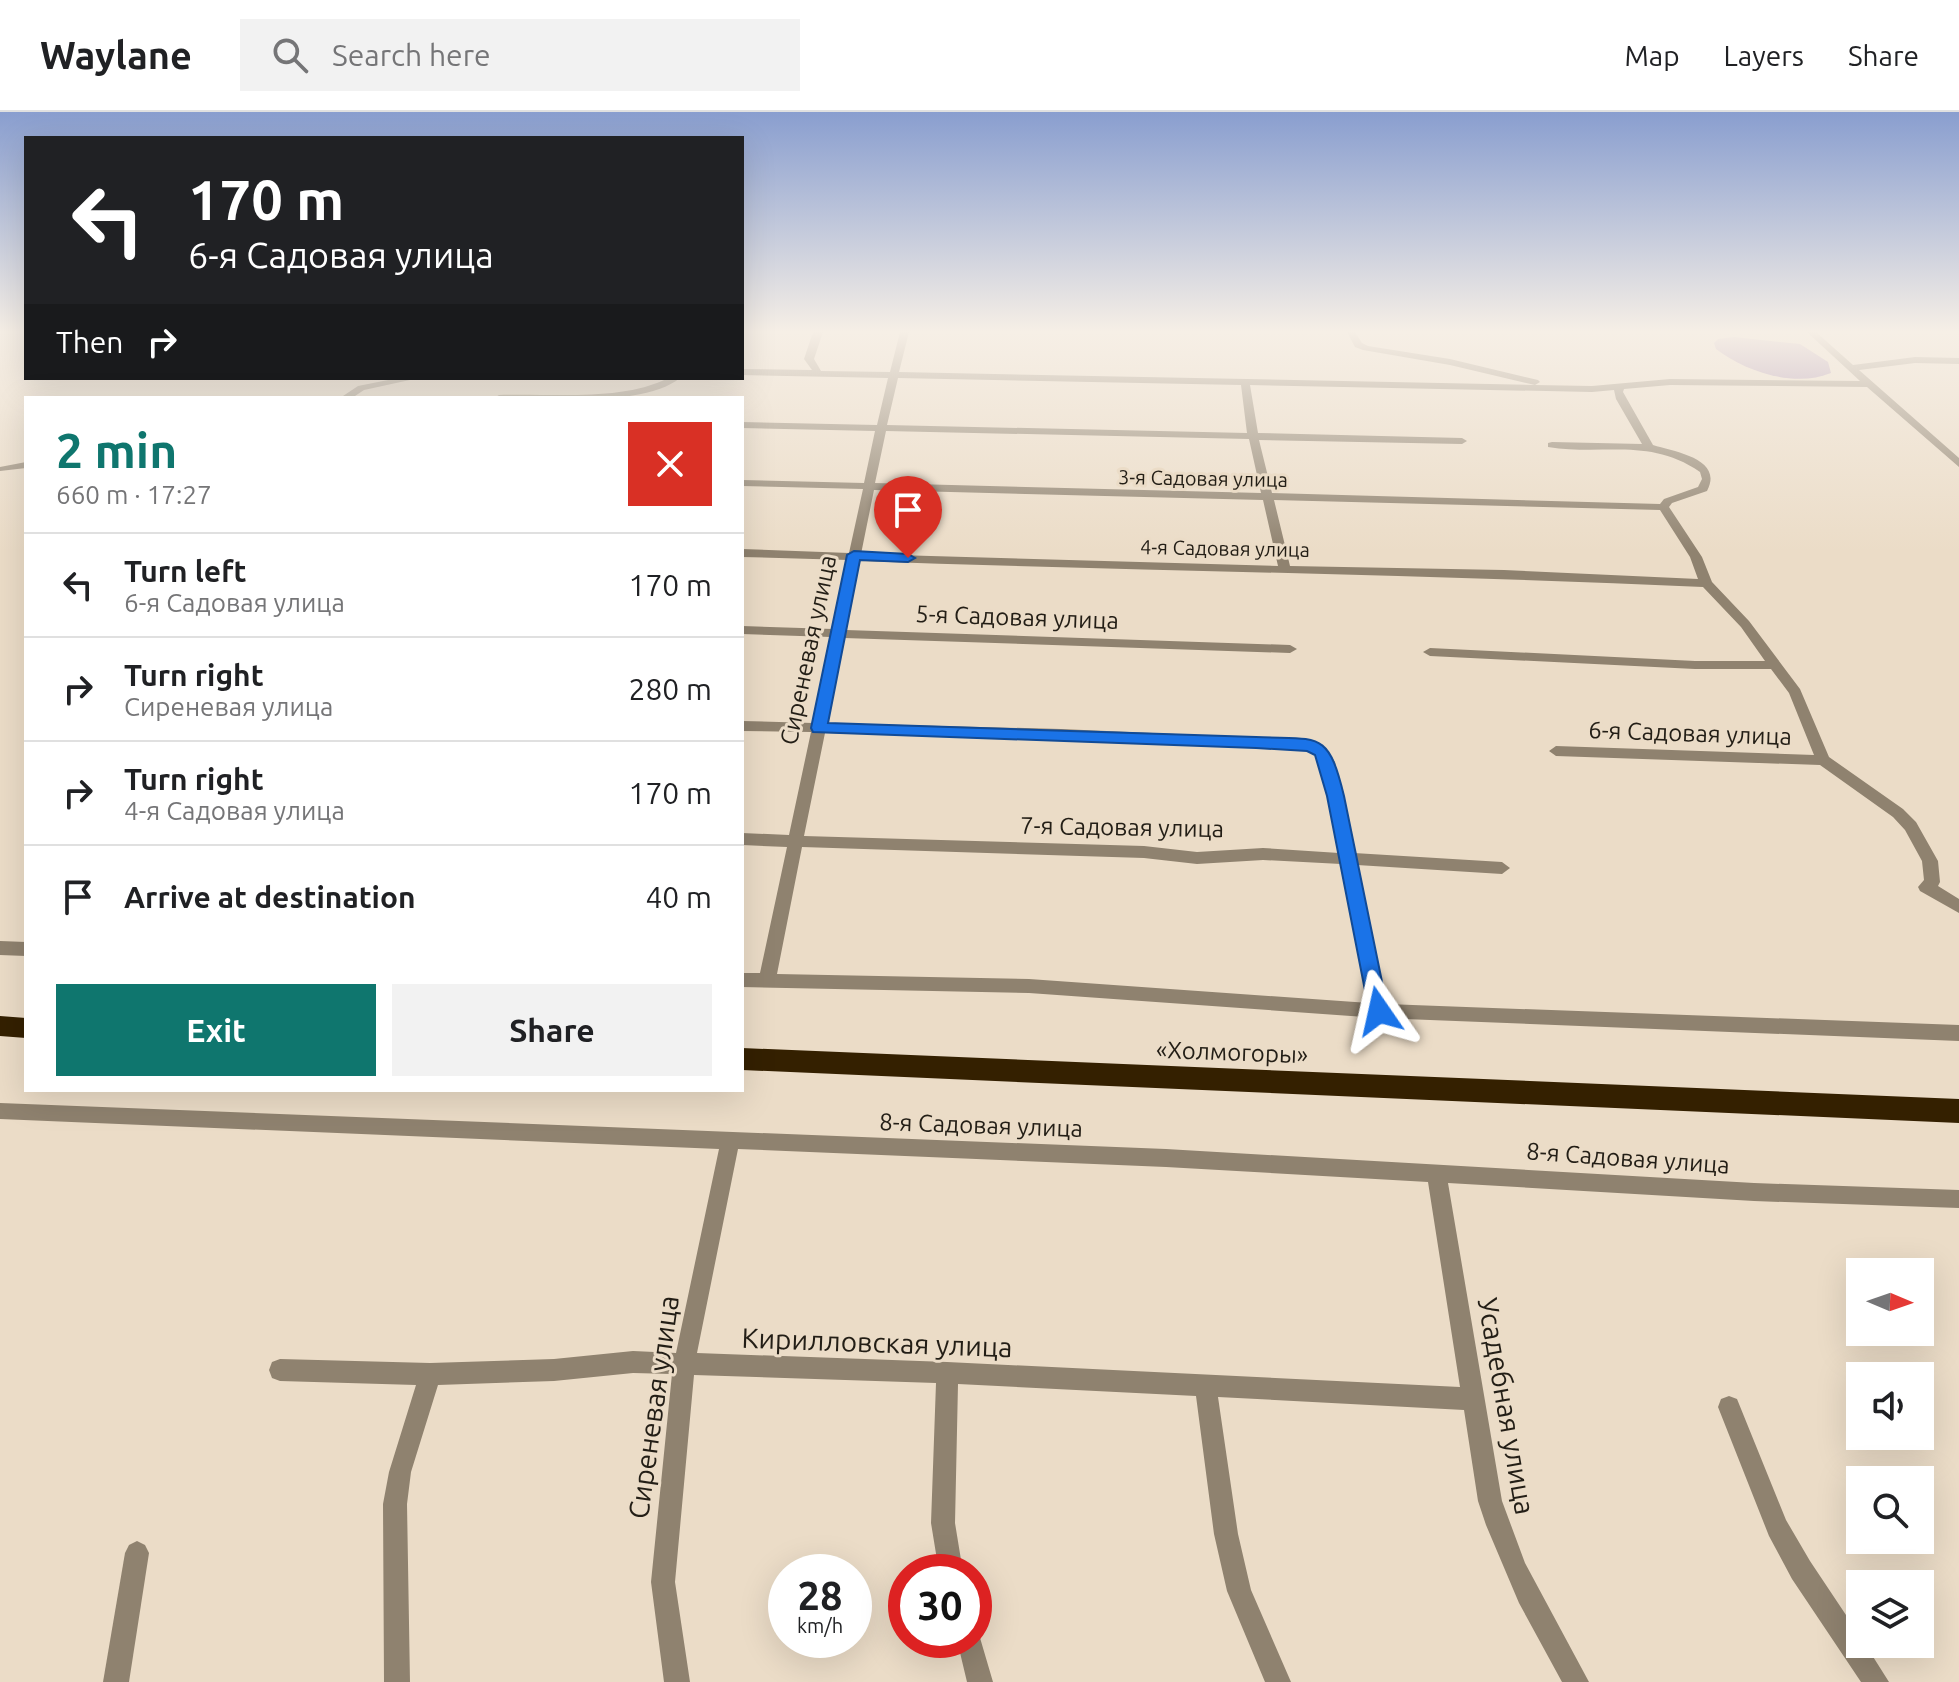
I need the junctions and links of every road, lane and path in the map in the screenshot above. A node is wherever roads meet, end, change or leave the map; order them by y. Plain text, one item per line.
1 (887, 405) edge
2 (1248, 405) edge
3 (1625, 405) edge
4 (1892, 405) edge
5 (744, 425) edge
6 (881, 428) junction
7 (1253, 436) junction
8 (1462, 441) dead end
9 (1552, 445) dead end
10 (1649, 447) junction
11 (1959, 464) edge
12 (24, 465) edge
13 (4, 469) dead end
14 (744, 483) edge
15 (868, 487) junction
16 (1269, 498) junction
17 (1663, 507) junction
18 (744, 553) edge
19 (854, 555) junction
20 (1285, 569) junction
21 (1706, 583) junction
22 (744, 630) edge
23 (839, 632) junction
24 (1290, 649) dead end
25 (1430, 652) dead end
26 (1777, 665) junction
27 (744, 726) edge
28 (819, 728) junction
29 (1556, 751) dead end
30 (1823, 760) junction
31 (744, 839) edge
32 (794, 841) junction
33 (1350, 861) junction
34 (1502, 868) dead end
35 (1959, 907) edge
36 (0, 948) edge
37 (24, 949) edge
38 (744, 980) edge
39 (767, 980) junction
40 (1379, 1011) junction
41 (0, 1026) edge
42 (24, 1028) edge
43 (1959, 1033) edge
44 (744, 1059) edge
45 (0, 1111) edge
46 (1959, 1111) edge
47 (730, 1142) junction
48 (1436, 1172) junction
49 (1959, 1199) edge
50 (684, 1365) junction
51 (280, 1370) dead end
52 (947, 1373) junction
53 (430, 1374) junction
54 (1206, 1388) junction
55 (1472, 1399) junction
56 (1729, 1407) dead end
57 (137, 1553) dead end
58 (948, 1554) edge
59 (974, 1658) edge
60 (116, 1682) edge
61 (397, 1682) edge
62 (677, 1682) edge
63 (980, 1682) edge
64 (1278, 1682) edge
65 (1576, 1682) edge
66 (1876, 1682) edge

1 - 6 street, Сиреневая улица
2 - 7 street
3 - 10 street
4 - 11 street
5 - 6 street
6 - 7 street
6 - 15 street, Сиреневая улица
7 - 8 street
7 - 16 street
9 - 10 street
10 - 17 street
12 - 13 street
14 - 15 street, 3-я Садовая улица
15 - 16 street, 3-я Садовая улица
15 - 19 street, Сиреневая улица
16 - 17 street, 3-я Садовая улица
16 - 20 street
17 - 21 street
18 - 19 street, 4-я Садовая улица
19 - 20 street, 4-я Садовая улица
19 - 23 street, Сиреневая улица
20 - 21 street, 4-я Садовая улица
21 - 26 street
22 - 23 street, 5-я Садовая улица
23 - 24 street, 5-я Садовая улица
23 - 28 street, Сиреневая улица
25 - 26 street
26 - 30 street
27 - 28 street
28 - 32 street, Сиреневая улица
28 - 33 street
29 - 30 street, 6-я Садовая улица
30 - 35 street
31 - 32 street, 7-я Садовая улица
32 - 33 street, 7-я Садовая улица
32 - 39 street, Сиреневая улица
33 - 34 street, 7-я Садовая улица
33 - 40 street
36 - 37 street
38 - 39 street
39 - 40 street
40 - 43 street
41 - 42 highway
44 - 46 highway, «Холмогоры»
45 - 47 street, 8-я Садовая улица
47 - 48 street, 8-я Садовая улица
47 - 50 street, Сиреневая улица
48 - 49 street, 8-я Садовая улица
48 - 55 street, Усадебная улица
50 - 52 street, Кирилловская улица
50 - 53 street, Кирилловская улица
50 - 62 street, Сиреневая улица
51 - 53 street, Кирилловская улица
52 - 54 street, Кирилловская улица
52 - 58 street
53 - 61 street
54 - 55 street, Кирилловская улица
54 - 64 street
55 - 65 street, Усадебная улица
56 - 66 street
57 - 60 street
59 - 63 street

